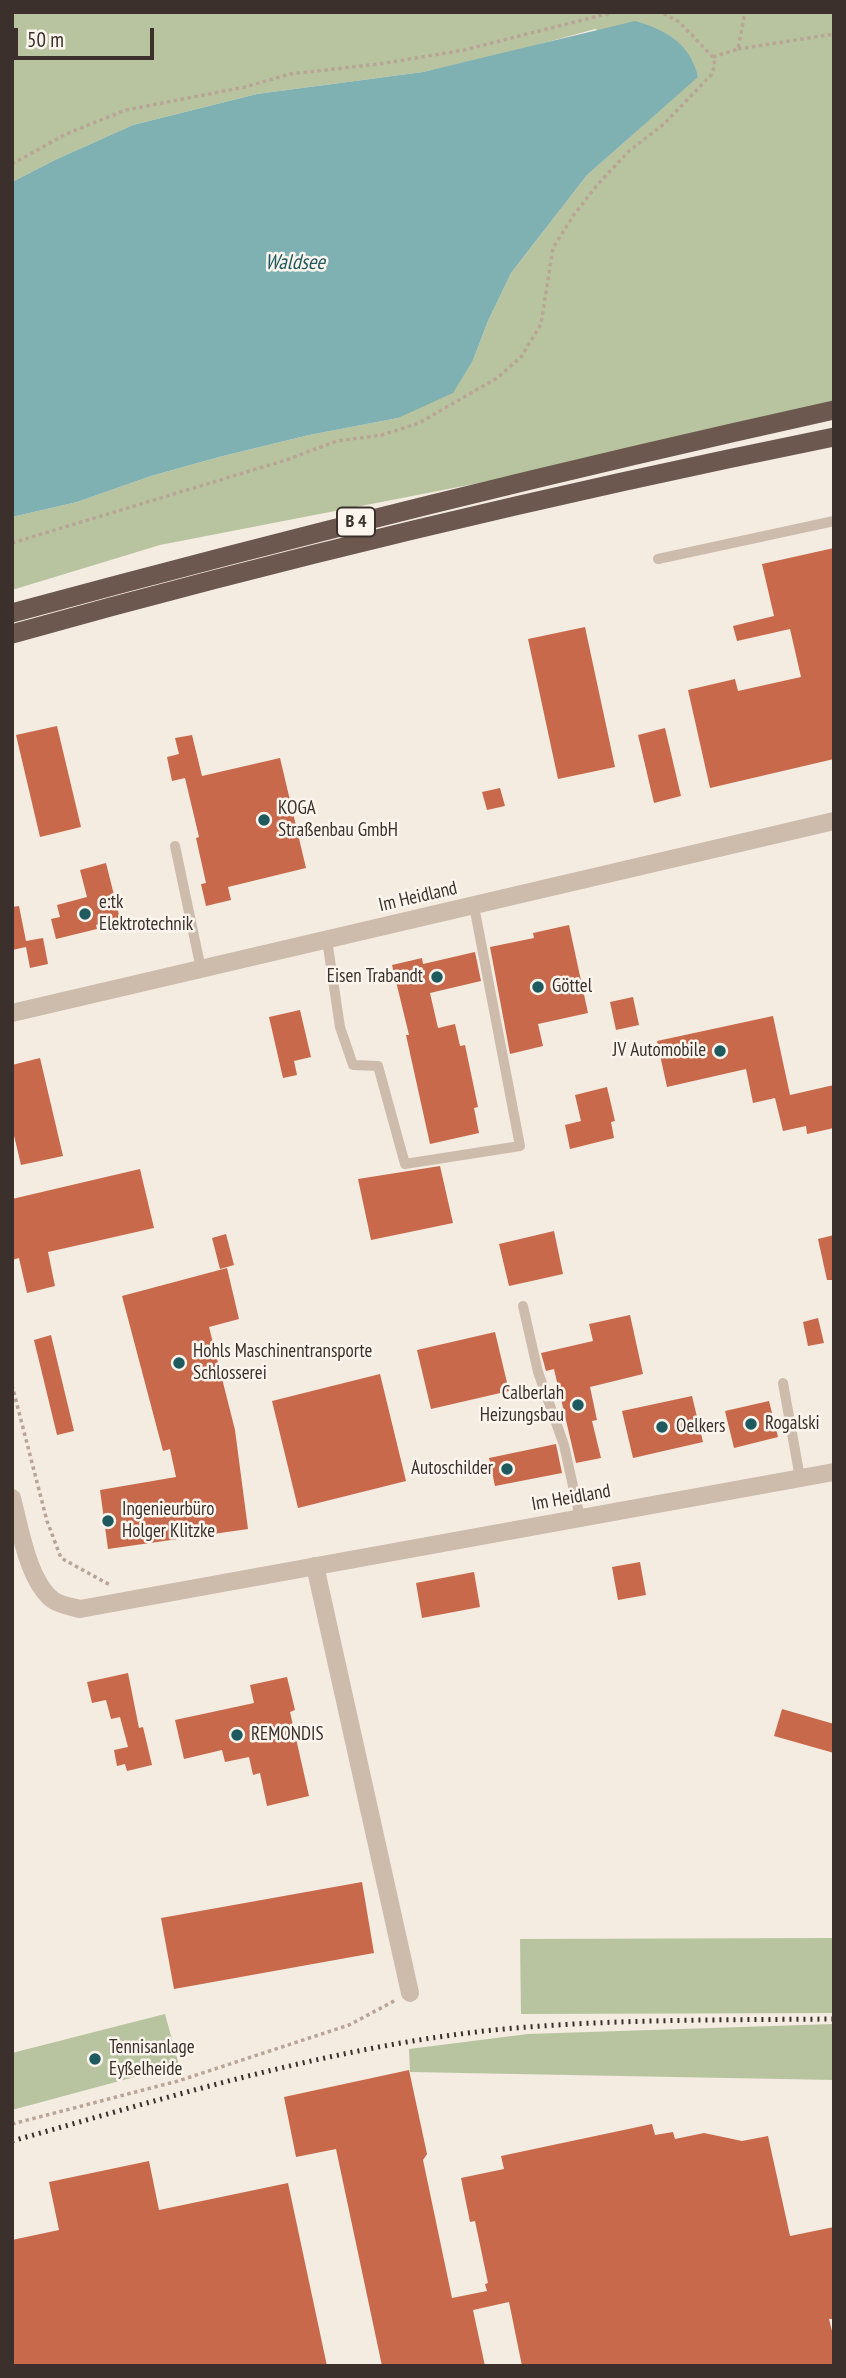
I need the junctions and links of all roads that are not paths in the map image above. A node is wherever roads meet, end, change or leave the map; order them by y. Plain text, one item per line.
1 (834, 410) edge
2 (834, 437) edge
3 (834, 521) edge
4 (658, 559) dead end
5 (12, 613) edge
6 (12, 634) edge
7 (834, 821) edge
8 (175, 846) dead end
9 (474, 905) junction
10 (327, 940) junction
11 (201, 970) junction
12 (12, 1013) edge
13 (523, 1306) dead end
14 (783, 1383) dead end
15 (834, 1472) edge
16 (800, 1478) junction
17 (12, 1497) edge
18 (580, 1518) junction
19 (315, 1566) junction
20 (410, 1993) road end

1 - 5 highway, B 4
2 - 6 highway, B 4
3 - 4 lane
7 - 9 street, Im Heidland
8 - 11 lane
9 - 10 street, Im Heidland
9 - 10 lane
10 - 11 street, Im Heidland
11 - 12 street, Im Heidland
13 - 18 lane
14 - 16 lane
15 - 16 street, Im Heidland
16 - 18 street, Im Heidland
17 - 19 street, Im Heidland
18 - 19 street, Im Heidland
19 - 20 street

